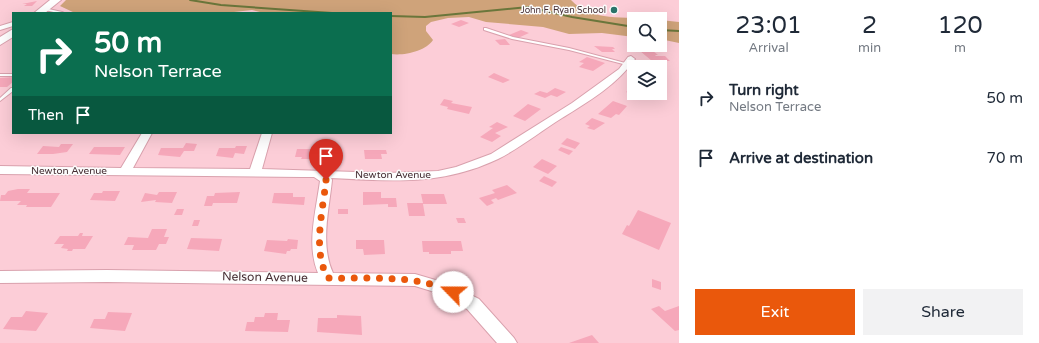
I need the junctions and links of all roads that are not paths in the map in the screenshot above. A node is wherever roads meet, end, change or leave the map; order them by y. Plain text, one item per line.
1 (56, 0) edge
2 (42, 11) edge
3 (55, 12) edge
4 (12, 26) edge
5 (485, 29) dead end
6 (6, 35) edge
7 (627, 62) edge
8 (627, 65) edge
9 (0, 75) edge
10 (12, 75) edge
11 (12, 90) edge
12 (0, 100) edge
13 (147, 134) edge
14 (267, 134) edge
15 (0, 170) edge
16 (124, 172) junction
17 (255, 173) junction
18 (317, 174) junction
19 (0, 277) edge
20 (328, 278) junction
21 (508, 343) edge

1 - 2 main road
2 - 3 lane
4 - 6 street
5 - 7 lane
8 - 18 street, Newton Avenue
9 - 10 lane
11 - 12 lane
13 - 16 street
14 - 17 street
15 - 16 street, Newton Avenue
16 - 17 street, Newton Avenue
17 - 18 street, Newton Avenue
18 - 20 street
19 - 20 street, Nelson Avenue
20 - 21 street, Nelson Avenue

